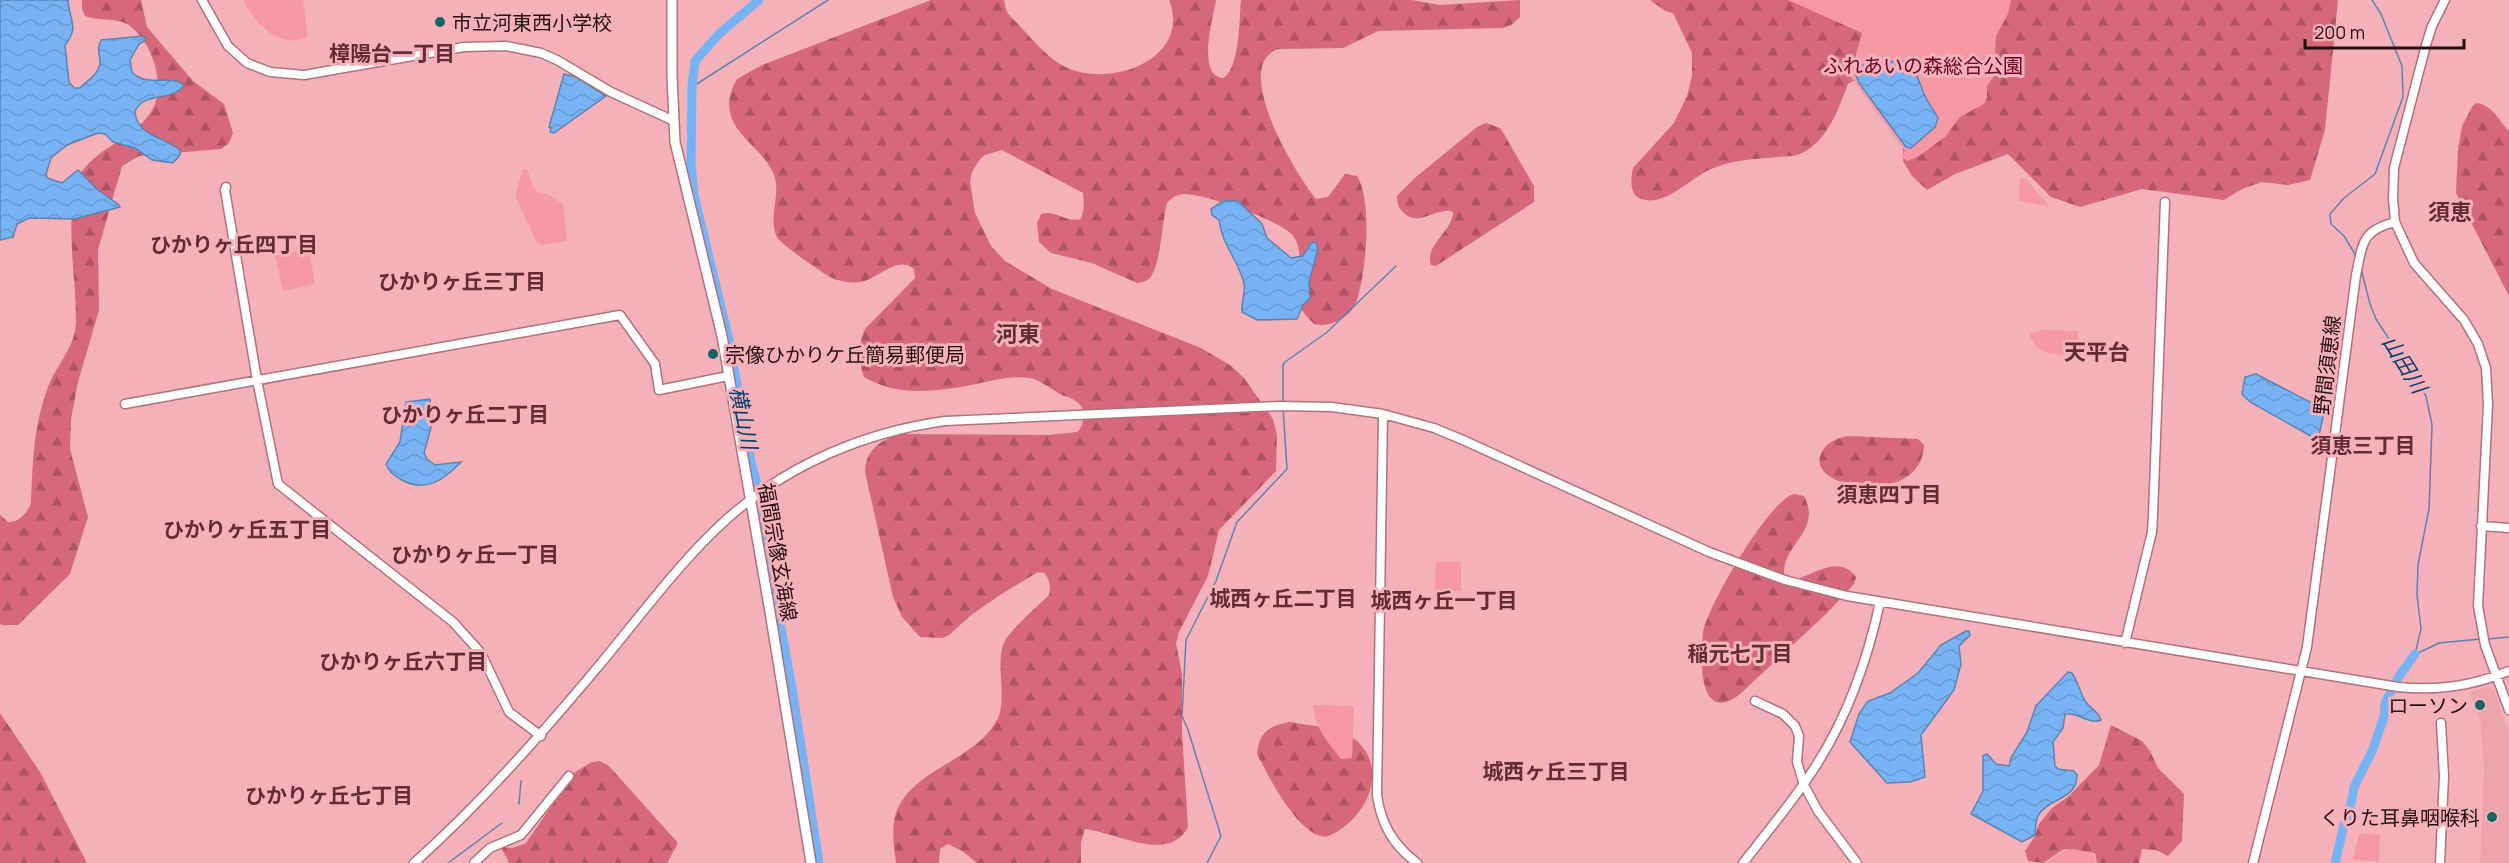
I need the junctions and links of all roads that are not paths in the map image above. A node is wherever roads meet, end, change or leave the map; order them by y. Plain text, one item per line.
1 (202, 0) edge
2 (672, 0) edge
3 (2445, 0) edge
4 (674, 121) junction
5 (226, 187) dead end
6 (2165, 202) dead end
7 (2395, 222) junction
8 (728, 376) junction
9 (257, 380) junction
10 (125, 404) dead end
11 (1383, 414) junction
12 (750, 500) junction
13 (2481, 526) junction
14 (2509, 528) edge
15 (1880, 602) junction
16 (2125, 643) junction
17 (2302, 672) junction
18 (2509, 672) edge
19 (2496, 677) junction
20 (1755, 701) dead end
21 (2509, 710) edge
22 (2441, 723) dead end
23 (541, 736) junction
24 (569, 776) dead end
25 (1804, 784) junction
26 (414, 863) edge
27 (474, 863) edge
28 (811, 863) edge
29 (1417, 863) edge
30 (1743, 863) edge
31 (1857, 863) edge
32 (2253, 863) edge
33 (2440, 863) edge

1 - 4 street
2 - 4 main road, 福間宗像玄海線
3 - 7 street
4 - 8 main road, 福間宗像玄海線
5 - 9 street
6 - 16 street
7 - 13 street
7 - 17 street, 野間須恵線
8 - 9 street
8 - 12 main road, 福間宗像玄海線
9 - 10 street
9 - 23 street
11 - 12 street
11 - 15 street
11 - 29 street
12 - 23 street
12 - 28 main road, 福間宗像玄海線
13 - 14 street
13 - 19 street
15 - 16 street
15 - 25 street
16 - 17 street
17 - 19 street
17 - 32 street, 野間須恵線
18 - 19 street
19 - 21 street
20 - 25 street
22 - 33 street
23 - 26 street
24 - 27 street
25 - 30 street
25 - 31 street

